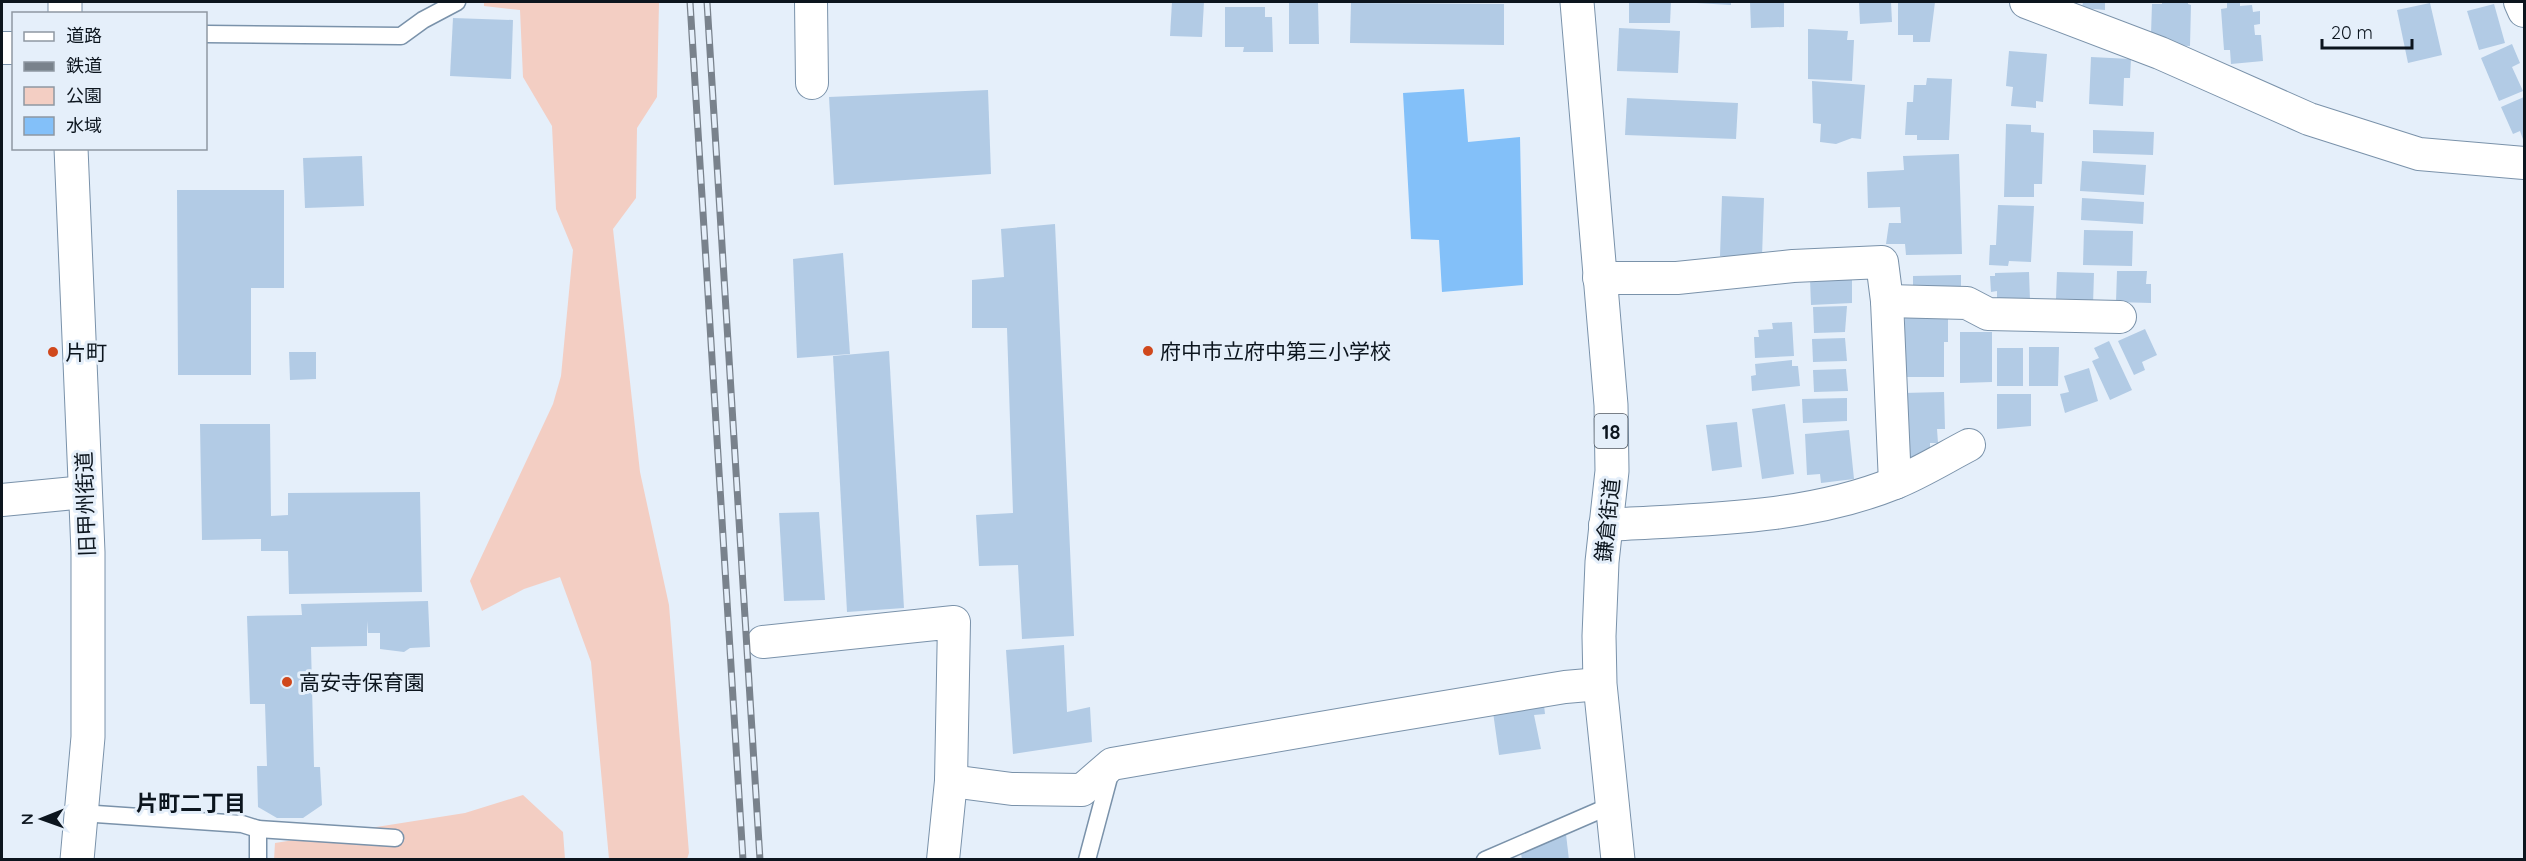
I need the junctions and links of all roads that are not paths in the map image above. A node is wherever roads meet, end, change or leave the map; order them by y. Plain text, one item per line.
1 (457, 2) edge
2 (811, 2) edge
3 (1577, 2) edge
4 (2026, 2) edge
5 (2520, 2) edge
6 (2524, 11) edge
7 (207, 34) edge
8 (812, 83) dead end
9 (71, 150) edge
10 (2524, 163) edge
11 (1599, 278) junction
12 (1887, 301) junction
13 (2120, 317) dead end
14 (1969, 446) dead end
15 (1895, 483) junction
16 (85, 492) junction
17 (2, 500) edge
18 (1605, 525) junction
19 (763, 642) dead end
20 (1600, 684) junction
21 (1112, 764) junction
22 (951, 781) junction
23 (1612, 805) junction
24 (81, 813) junction
25 (258, 829) junction
26 (395, 838) dead end
27 (77, 860) edge
28 (258, 860) edge
29 (943, 860) edge
30 (1087, 860) edge
31 (1485, 860) edge
32 (1618, 860) edge

1 - 7 lane
2 - 8 street
3 - 11 main road, 鎌倉街道 / 18
4 - 10 street
5 - 6 street
9 - 16 main road, 旧甲州街道
11 - 12 street
11 - 18 main road, 鎌倉街道 / 18
12 - 13 street
12 - 15 street
14 - 15 street
15 - 18 street
16 - 17 street
16 - 24 main road, 旧甲州街道
18 - 20 main road, 鎌倉街道 / 18
19 - 22 street
20 - 21 street
20 - 23 main road, 鎌倉街道 / 18
21 - 22 street
21 - 30 lane
22 - 29 street
23 - 31 lane
23 - 32 main road, 鎌倉街道 / 18
24 - 25 lane
24 - 27 main road, 旧甲州街道
25 - 26 lane
25 - 28 lane

